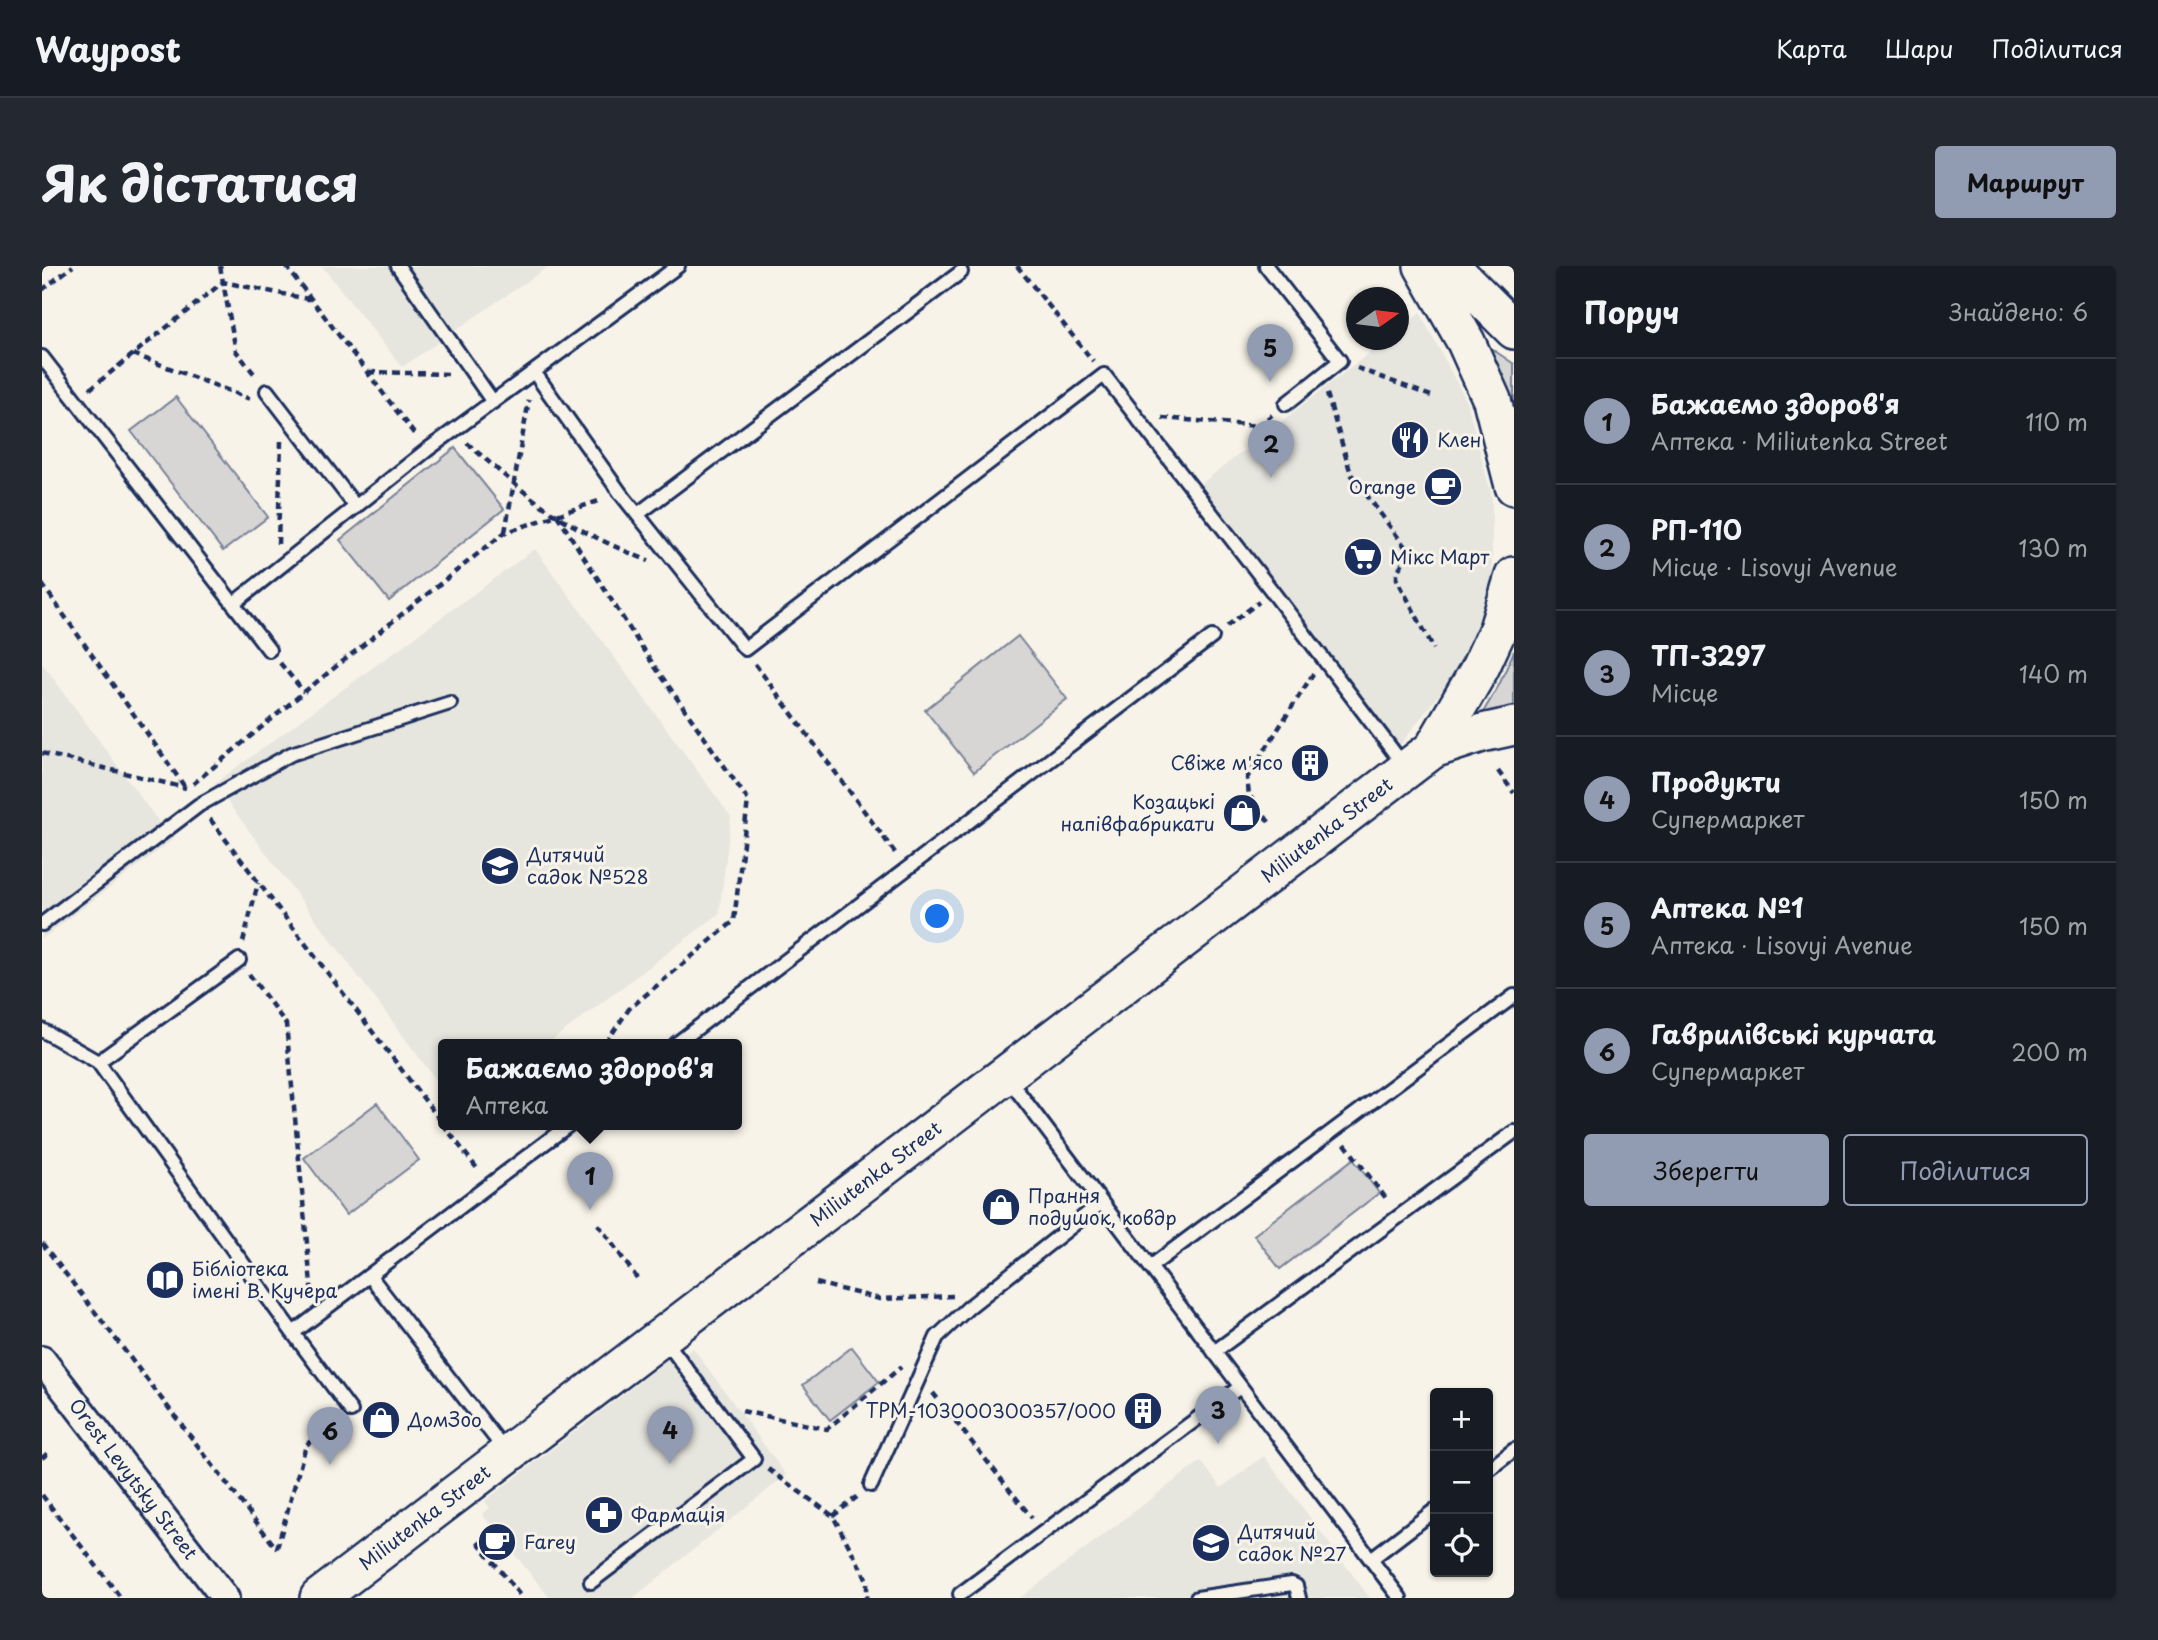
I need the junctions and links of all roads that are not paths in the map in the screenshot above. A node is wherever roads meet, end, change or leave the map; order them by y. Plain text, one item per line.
1 (398, 266) edge
2 (678, 266) edge
3 (1266, 266) edge
4 (1423, 266) edge
5 (1450, 266) edge
6 (961, 272) dead end
7 (1514, 330) edge
8 (42, 357) edge
9 (534, 372) junction
10 (267, 391) road end
11 (493, 402) junction
12 (1286, 404) road end
13 (1514, 486) edge
14 (356, 506) junction
15 (638, 514) junction
16 (1514, 576) edge
17 (233, 604) junction
18 (1212, 638) road end
19 (270, 650) road end
20 (450, 703) dead end
21 (1514, 726) edge
22 (1419, 759) junction
23 (42, 925) edge
24 (239, 960) road end
25 (1514, 996) edge
26 (42, 1030) edge
27 (683, 1039) edge
28 (98, 1062) junction
29 (1004, 1074) junction
30 (562, 1130) edge
31 (1514, 1132) edge
32 (1101, 1203) junction
33 (1150, 1267) junction
34 (370, 1276) junction
35 (293, 1333) junction
36 (662, 1336) junction
37 (1214, 1352) junction
38 (42, 1360) edge
39 (1240, 1387) junction
40 (351, 1411) road end
41 (1514, 1450) edge
42 (508, 1454) junction
43 (1493, 1466) edge
44 (871, 1485) road end
45 (1430, 1514) edge
46 (1371, 1559) junction
47 (591, 1582) dead end
48 (960, 1594) dead end
49 (225, 1598) edge
50 (319, 1598) edge
51 (1198, 1598) edge
52 (1299, 1598) edge
53 (1400, 1598) edge

1 - 11 lane
2 - 9 lane
3 - 12 lane
4 - 13 street
5 - 7 street
6 - 15 lane
8 - 17 lane
9 - 11 lane
9 - 15 lane
10 - 14 lane
11 - 14 lane
14 - 17 lane
15 - 22 lane
16 - 22 street, Miliutenka Street
17 - 19 lane
18 - 27 lane
20 - 23 lane
21 - 22 street, Miliutenka Street
22 - 29 street, Miliutenka Street
24 - 28 lane
25 - 33 lane
26 - 28 lane
28 - 35 lane
29 - 32 lane
29 - 36 street, Miliutenka Street
30 - 34 lane
31 - 37 lane
32 - 33 lane
32 - 44 lane
33 - 37 lane
34 - 35 lane
34 - 42 lane
35 - 40 lane
36 - 42 street, Miliutenka Street
36 - 47 lane
37 - 39 lane
38 - 49 street, Orest Levytsky Street
39 - 46 lane
39 - 48 lane
41 - 43 lane
42 - 50 street, Miliutenka Street
45 - 46 lane
46 - 53 lane
51 - 52 lane

